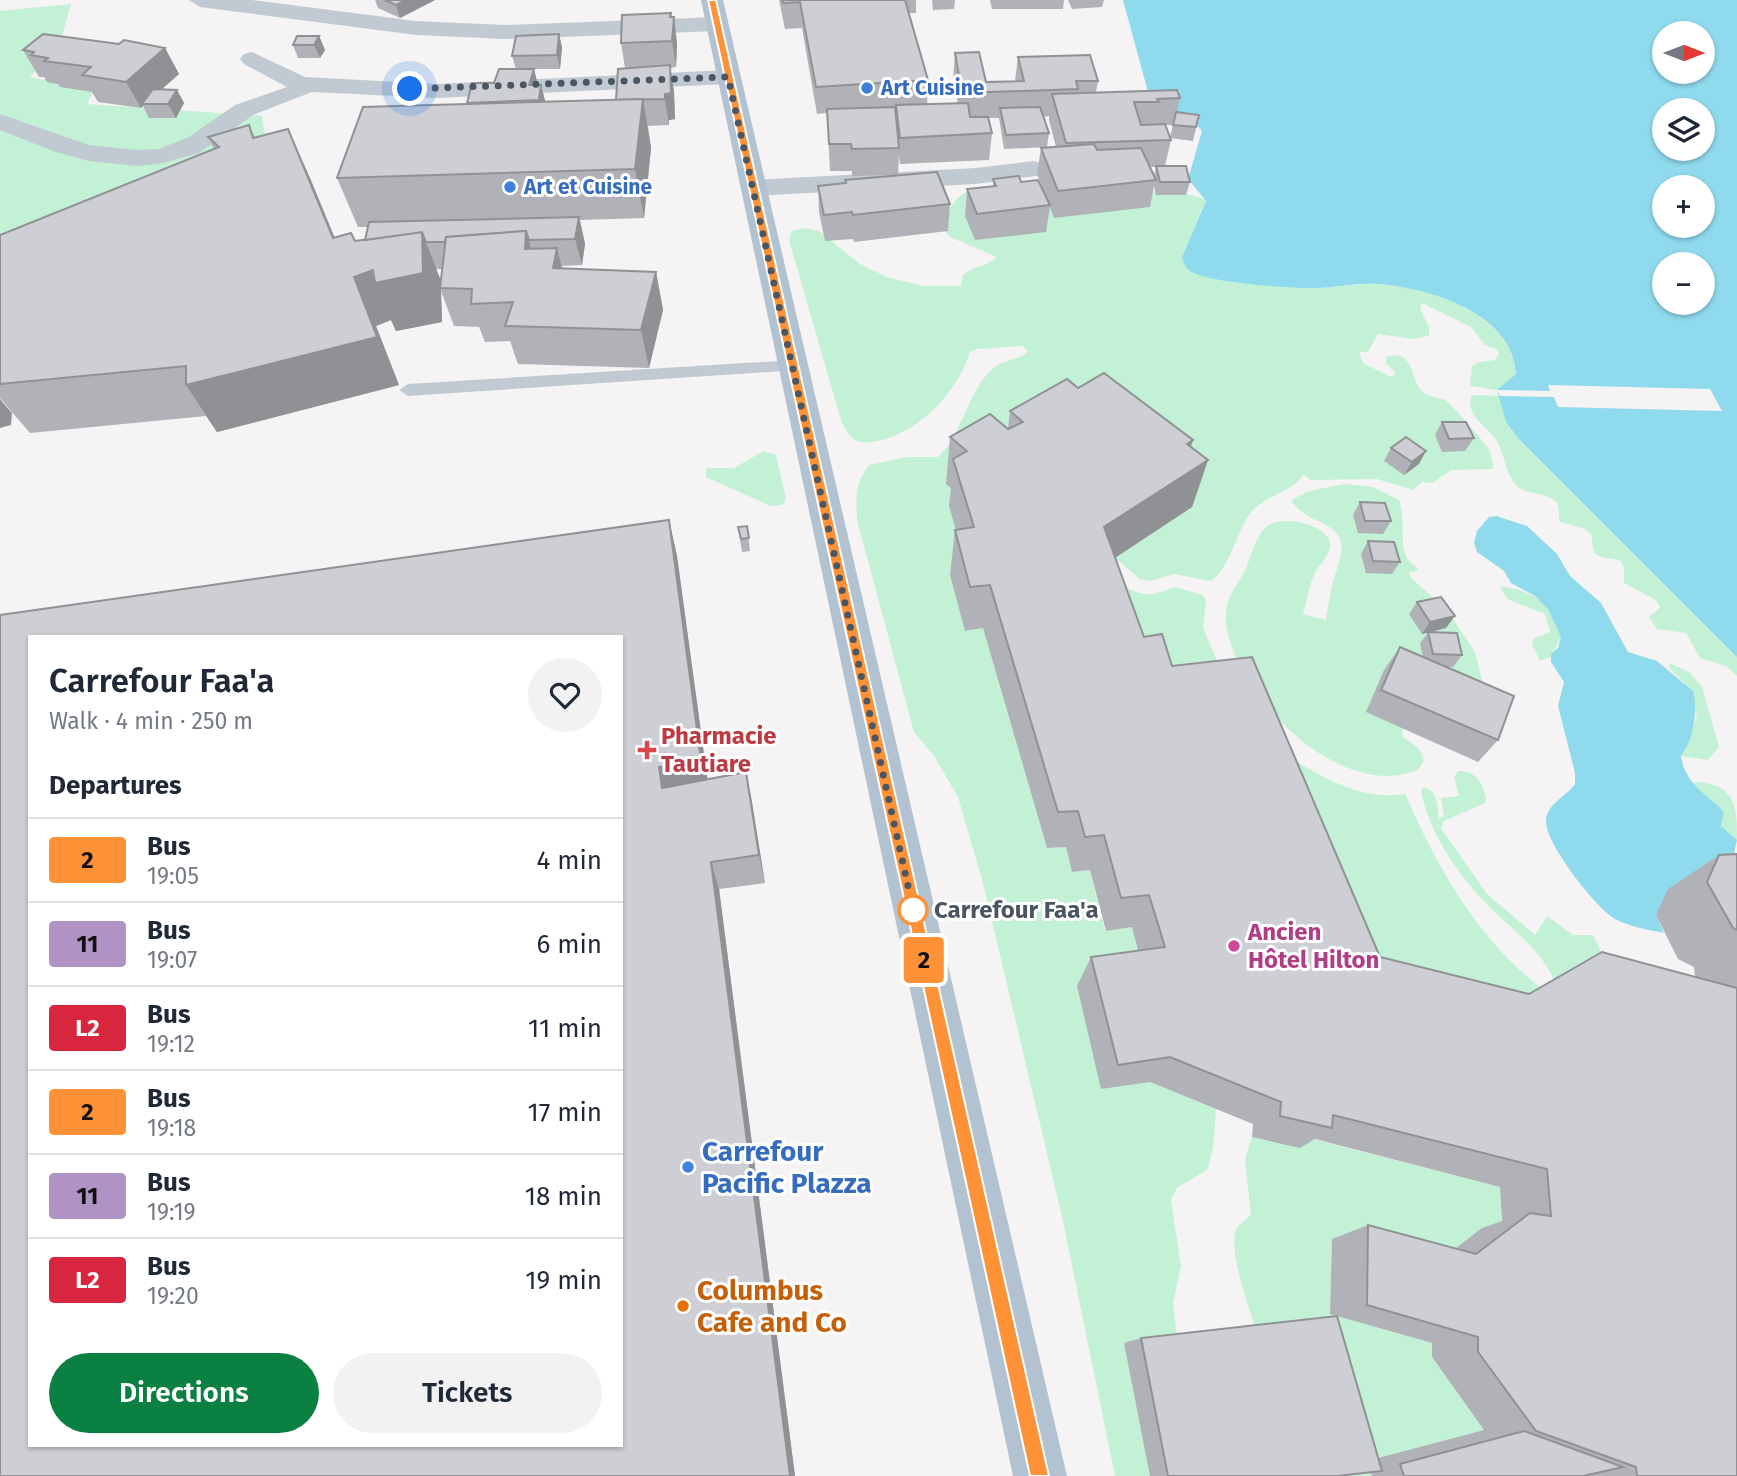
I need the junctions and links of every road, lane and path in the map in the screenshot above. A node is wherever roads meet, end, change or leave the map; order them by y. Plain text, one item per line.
1 (200, 0) edge
2 (714, 12) edge
3 (252, 59) dead end
4 (728, 77) junction
5 (308, 84) junction
6 (0, 121) edge
7 (1034, 169) dead end
8 (754, 188) junction
9 (793, 366) junction
10 (408, 390) dead end
11 (1040, 1476) edge

1 - 2 street
2 - 4 main road
3 - 5 street
4 - 5 street
4 - 8 main road
5 - 6 street
7 - 8 street
8 - 9 main road
9 - 10 lane
9 - 11 main road

